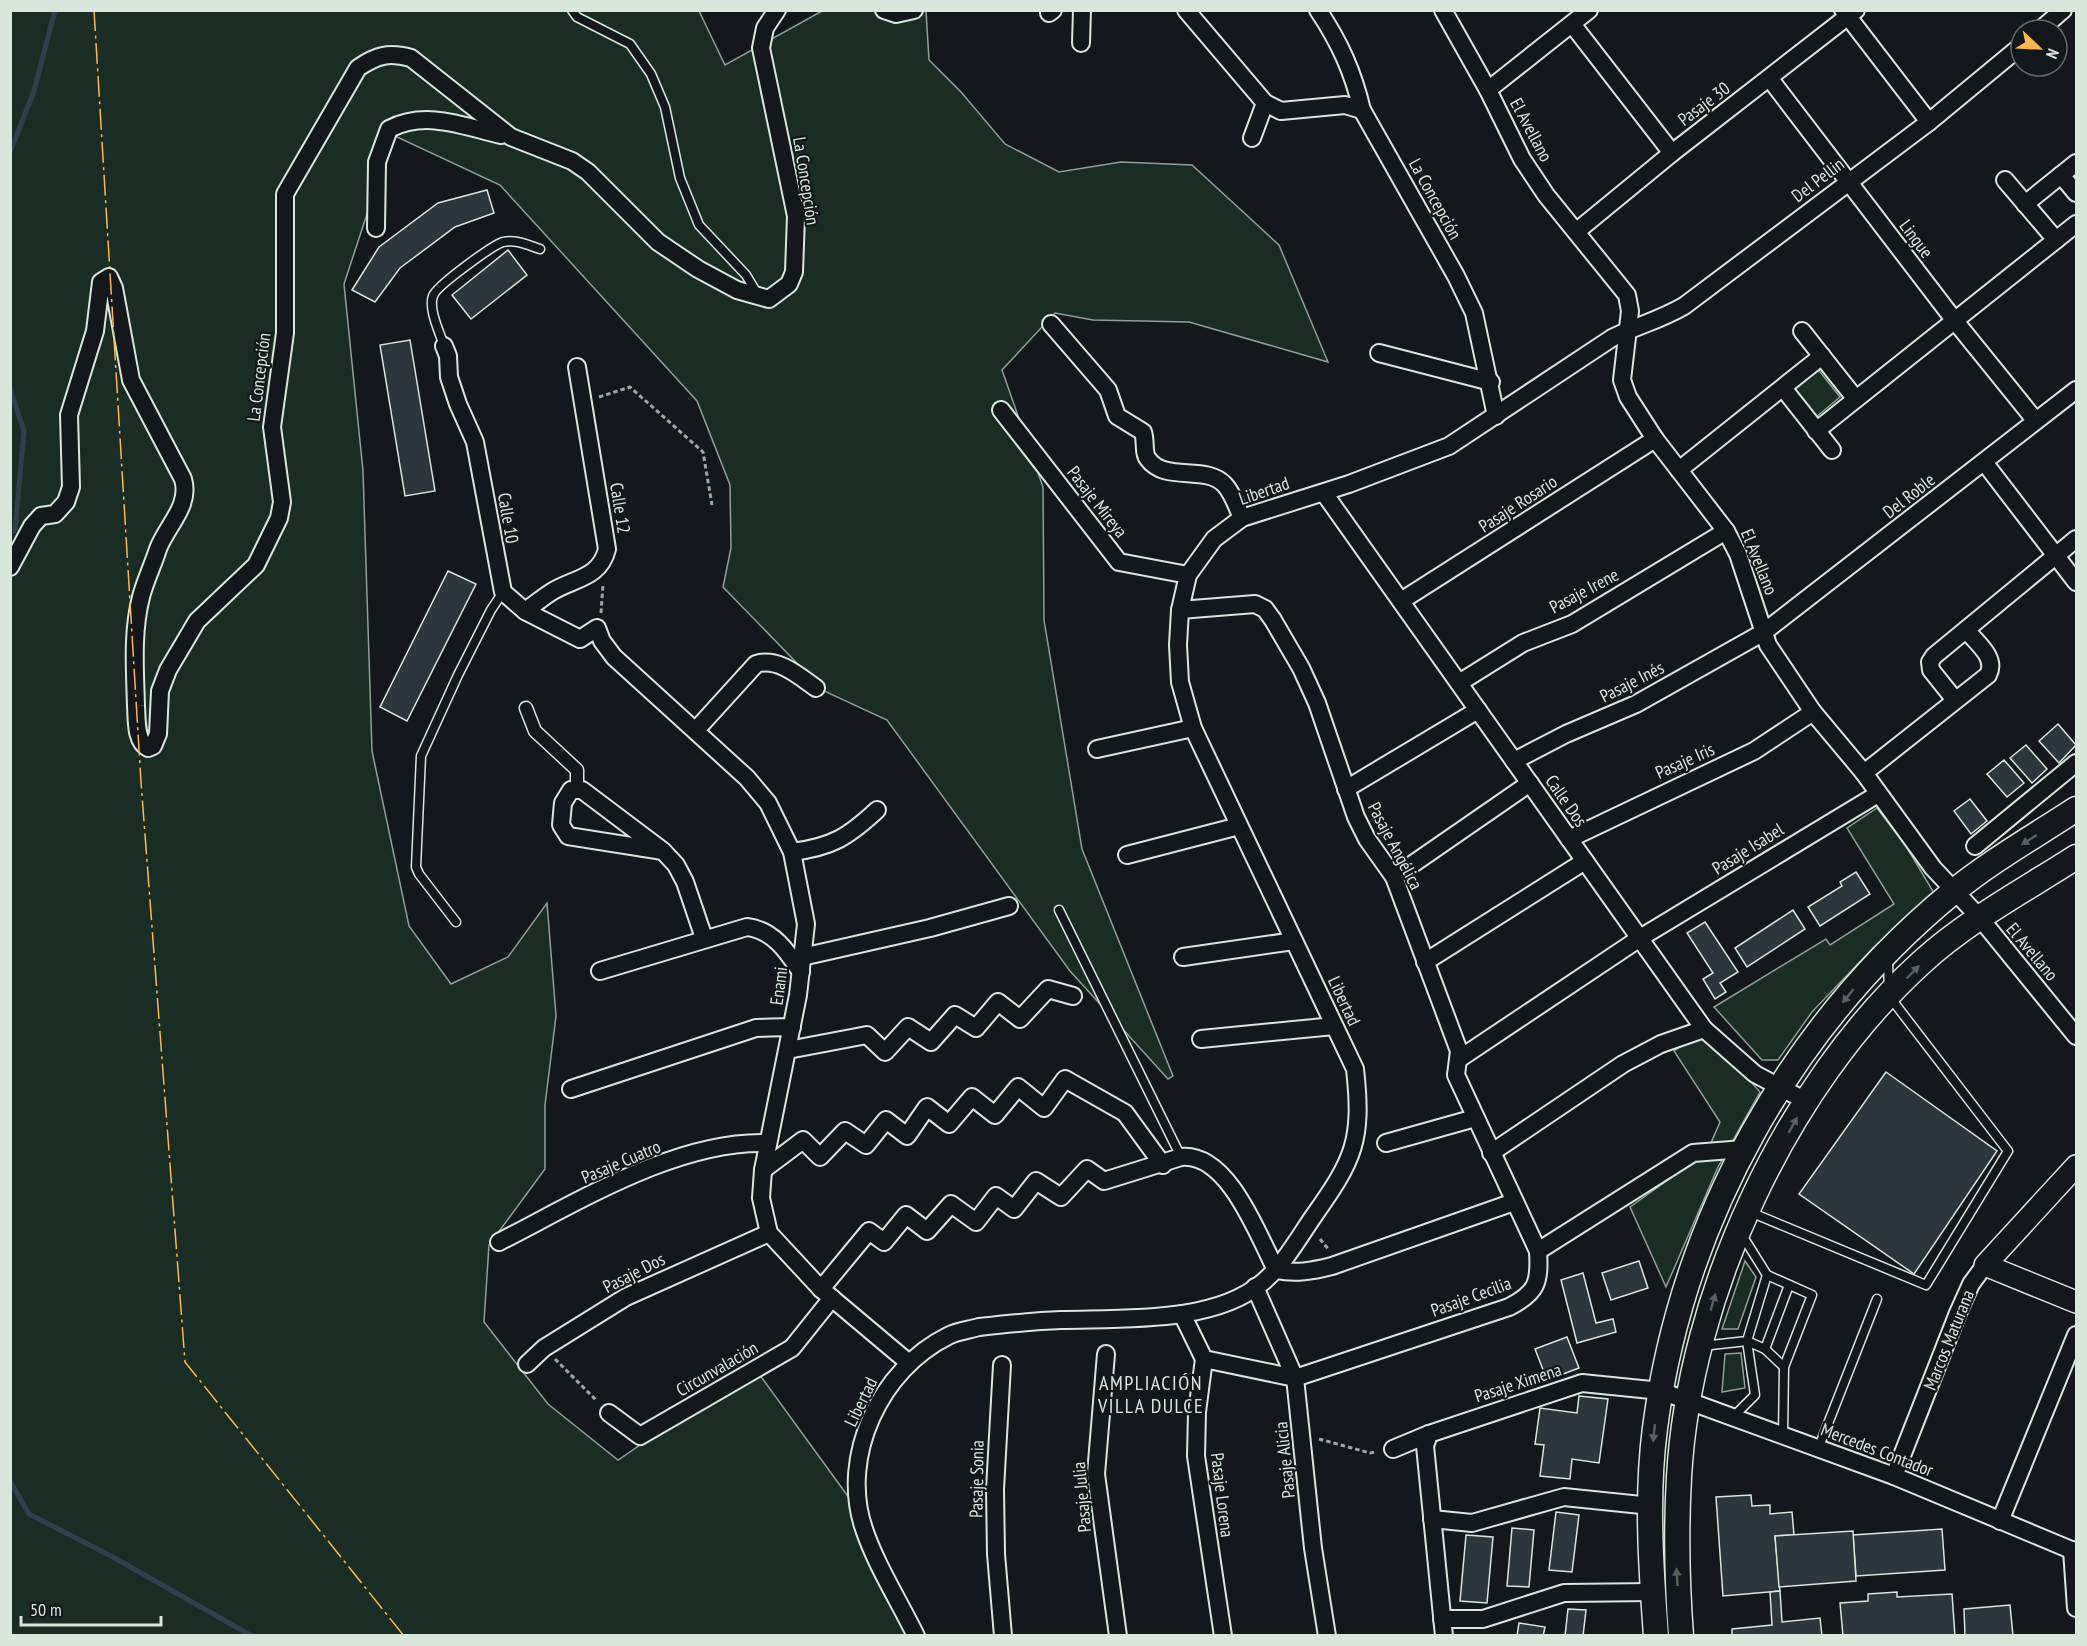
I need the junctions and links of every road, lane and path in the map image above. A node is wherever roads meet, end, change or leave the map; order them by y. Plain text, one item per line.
1 (572, 10) edge
2 (777, 10) edge
3 (884, 10) edge
4 (914, 10) edge
5 (1082, 10) edge
6 (1186, 10) edge
7 (1318, 10) edge
8 (1443, 10) edge
9 (1589, 10) edge
10 (1849, 13) edge
11 (1572, 24) junction
12 (1081, 43) dead end
13 (2009, 56) edge
14 (1770, 79) junction
15 (1488, 90) junction
16 (1265, 103) junction
17 (1362, 110) junction
18 (1929, 122) junction
19 (511, 137) junction
20 (1252, 138) dead end
21 (1672, 153) junction
22 (2076, 163) edge
23 (2061, 175) junction
24 (2005, 180) dead end
25 (1848, 181) junction
26 (2076, 193) edge
27 (2025, 204) junction
28 (2076, 224) edge
29 (376, 228) dead end
30 (1577, 231) junction
31 (2056, 240) junction
32 (540, 249) dead end
33 (760, 298) junction
34 (1954, 321) junction
35 (1051, 324) dead end
36 (1629, 330) junction
37 (1802, 331) dead end
38 (444, 346) joint
39 (1379, 353) dead end
40 (1822, 356) junction
41 (577, 367) dead end
42 (1491, 382) junction
43 (1783, 388) junction
44 (2076, 390) edge
45 (1855, 398) junction
46 (583, 403) junction
47 (1001, 410) dead end
48 (1496, 416) junction
49 (2035, 420) junction
50 (1816, 430) junction
51 (1655, 439) junction
52 (1832, 450) dead end
53 (1984, 462) junction
54 (1679, 470) junction
55 (1324, 492) junction
56 (712, 505) dead end
57 (1242, 518) junction
58 (1726, 531) junction
59 (2076, 539) edge
60 (2056, 555) junction
61 (602, 564) junction
62 (10, 567) edge
63 (1188, 575) junction
64 (2076, 582) edge
65 (503, 592) junction
66 (1401, 601) junction
67 (1180, 610) junction
68 (525, 611) junction
69 (597, 628) junction
70 (1967, 631) junction
71 (1764, 632) junction
72 (1459, 683) junction
73 (816, 688) dead end
74 (1955, 700) junction
75 (526, 708) dead end
76 (1478, 710) junction
77 (1813, 712) junction
78 (1192, 728) junction
79 (696, 730) junction
80 (1097, 749) dead end
81 (1514, 761) junction
82 (2076, 763) edge
83 (1864, 773) junction
84 (1530, 783) junction
85 (577, 789) junction
86 (1346, 789) junction
87 (1878, 795) junction
88 (2076, 809) edge
89 (877, 810) dead end
90 (1239, 826) junction
91 (1569, 839) junction
92 (1975, 846) dead end
93 (663, 851) junction
94 (792, 852) junction
95 (1127, 855) dead end
96 (2076, 857) edge
97 (1585, 861) junction
98 (1394, 877) junction
99 (1953, 892) junction
100 (1009, 906) dead end
101 (1059, 910) dead end
102 (1980, 918) junction
103 (456, 922) dead end
104 (704, 938) junction
105 (1640, 938) junction
106 (1294, 941) junction
107 (1888, 951) junction
108 (1183, 957) dead end
109 (1425, 962) junction
110 (801, 964) junction
111 (600, 971) dead end
112 (1073, 996) dead end
113 (1889, 996) junction
114 (1334, 1026) junction
115 (792, 1027) junction
116 (1704, 1029) junction
117 (2076, 1036) edge
118 (1201, 1039) dead end
119 (788, 1050) junction
120 (1459, 1059) junction
121 (1779, 1087) junction
122 (572, 1089) dead end
123 (1806, 1101) junction
124 (1475, 1118) junction
125 (767, 1143) junction
126 (1386, 1143) dead end
127 (1744, 1149) junction
128 (1491, 1153) junction
129 (1181, 1157) junction
130 (1163, 1165) junction
131 (2076, 1166) edge
132 (763, 1170) junction
133 (1514, 1202) junction
134 (1742, 1220) junction
135 (1308, 1224) junction
136 (769, 1233) junction
137 (499, 1242) dead end
138 (1538, 1251) junction
139 (1339, 1263) junction
140 (1985, 1265) junction
141 (1275, 1270) junction
142 (1767, 1275) junction
143 (1789, 1285) junction
144 (1255, 1287) junction
145 (827, 1293) junction
146 (1877, 1299) dead end
147 (2076, 1302) edge
148 (1182, 1314) junction
149 (2076, 1335) edge
150 (1747, 1341) junction
151 (1701, 1346) junction
152 (544, 1348) junction
153 (1765, 1349) junction
154 (1106, 1354) dead end
155 (1204, 1359) junction
156 (909, 1362) junction
157 (527, 1364) dead end
158 (1002, 1365) dead end
159 (1784, 1367) junction
160 (1295, 1378) junction
161 (1661, 1391) junction
162 (1688, 1401) junction
163 (609, 1413) joint
164 (1733, 1417) junction
165 (1429, 1434) junction
166 (1302, 1435) junction
167 (1783, 1436) junction
168 (1393, 1449) joint
169 (1818, 1449) junction
170 (1894, 1476) junction
171 (1651, 1506) junction
172 (1432, 1519) junction
173 (2000, 1521) junction
174 (2074, 1551) edge
175 (1654, 1592) junction
176 (2076, 1608) edge
177 (1443, 1627) edge
178 (916, 1635) edge
179 (1003, 1635) edge
180 (1118, 1635) edge
181 (1223, 1635) edge
182 (1327, 1635) edge
183 (1656, 1635) edge
184 (1681, 1635) edge

1 - 33 lane
2 - 33 street, La Concepción
3 - 4 street
5 - 12 street
6 - 16 street
7 - 17 street, La Concepción
8 - 15 street, El Avellano
9 - 11 street
10 - 14 street, Pasaje 30
10 - 18 street
11 - 15 street
11 - 21 street
13 - 18 street, Del Pellin
14 - 21 street, Pasaje 30
14 - 25 street, Lingue
15 - 30 street, El Avellano
16 - 17 street
16 - 20 street
17 - 42 street, La Concepción
18 - 25 street, Del Pellin
19 - 29 street
19 - 33 street, La Concepción
19 - 62 street, La Concepción
21 - 30 street, Pasaje 30
22 - 23 street
23 - 26 street
23 - 27 street
24 - 27 street
25 - 34 street, Lingue
25 - 36 street, Del Pellin
27 - 31 street
28 - 31 street
30 - 36 street, El Avellano
31 - 34 street
32 - 38 lane
34 - 45 street
34 - 49 street, Lingue
35 - 57 street
36 - 48 street, Libertad
36 - 51 street, El Avellano
37 - 40 street
38 - 65 street, Calle 10
39 - 42 street
40 - 43 street
40 - 45 street
41 - 46 street, Calle 12
42 - 48 street, La Concepción
43 - 50 street
43 - 54 street
44 - 49 street, Del Roble
45 - 50 street
46 - 56 path
46 - 61 street, Calle 12
47 - 63 street, Pasaje Mireya
48 - 55 street, Libertad
49 - 53 street, Del Roble
50 - 52 street
51 - 54 street, El Avellano
51 - 66 street, Pasaje Rosario
53 - 60 street
53 - 71 street, Del Roble
54 - 58 street, El Avellano
55 - 57 street, Libertad
55 - 66 street, Calle Dos
57 - 63 street, Libertad
58 - 71 street, El Avellano
58 - 72 street, Pasaje Irene
59 - 60 street
60 - 64 street
60 - 70 street
61 - 68 street
61 - 69 path
63 - 67 street, Libertad
65 - 68 street
65 - 103 lane
66 - 72 street, Calle Dos
67 - 78 street, Libertad
67 - 86 street, Pasaje Angélica
68 - 69 street
69 - 79 street, Enami
70 - 74 street
70 - 74 street
71 - 77 street, El Avellano
71 - 81 street, Pasaje Inés
72 - 76 street, Calle Dos
73 - 79 street
74 - 83 street
75 - 85 street
76 - 81 street, Calle Dos
76 - 86 street
77 - 83 street, El Avellano
77 - 91 street, Pasaje Iris
78 - 80 street
78 - 90 street, Libertad
79 - 94 street, Enami
81 - 84 street, Calle Dos
82 - 92 street
83 - 87 street, El Avellano
84 - 91 street, Calle Dos
84 - 98 street
85 - 93 street
85 - 93 street
86 - 98 street, Pasaje Angélica
87 - 99 street, El Avellano
87 - 105 street, Pasaje Isabel
88 -> 99 main road
89 - 94 street
90 - 95 street
90 - 106 street, Libertad
91 - 97 street, Calle Dos
93 - 104 street
94 - 110 street, Enami
96 - 102 main road
97 - 105 street, Calle Dos
97 - 109 street
98 - 109 street, Pasaje Angélica
99 - 102 street, El Avellano
99 - 107 main road
100 - 110 street
101 - 129 lane
113 -> 102 main road
102 - 117 street, El Avellano
104 - 110 street
104 - 111 street
105 - 116 street, Calle Dos
105 - 120 street, Pasaje Isabel
106 - 108 street
106 - 114 street, Libertad
107 - 113 lane
107 -> 121 main road
109 - 120 street, Pasaje Angélica
110 - 115 street, Enami
112 - 119 street
113 - 123 main road
113 - 134 lane
114 - 118 street
114 - 135 street, Libertad
115 - 119 street, Enami
115 - 122 street
116 - 121 street, Calle Dos
116 - 128 street
119 - 125 street, Enami
120 - 124 street, Pasaje Angélica
121 - 123 street, Calle Dos
121 - 127 main road
134 -> 123 main road
124 - 126 street
124 - 128 street, Pasaje Angélica
125 - 132 street, Enami
125 - 137 street, Pasaje Cuatro
127 - 138 street
127 - 161 main road
128 - 133 street, Pasaje Angélica
129 - 130 street
129 - 141 street
130 - 132 street
130 - 145 street
131 - 140 street, Marcos Maturana
132 - 136 street, Enami
133 - 138 street, Pasaje Angélica
133 - 139 street
134 - 142 lane
151 -> 134 main road
135 - 139 path
135 - 141 street, Libertad
136 - 145 street
136 - 152 street, Pasaje Dos
138 - 160 street, Pasaje Cecilia
139 - 141 street
140 - 147 street
140 - 170 street, Marcos Maturana
141 - 144 street, Libertad
142 - 143 lane
142 - 150 lane
143 - 153 lane
143 - 159 lane
144 - 148 street, Libertad
144 - 160 street, Pasaje Alicia
145 - 156 street
145 - 163 street, Circunvalación
146 - 169 lane
148 - 155 street
148 - 156 street, Libertad
149 - 173 street
150 - 151 lane
150 - 153 lane
150 - 164 lane
151 - 162 main road
152 - 157 street, Pasaje Dos
152 - 163 path
153 - 159 lane
154 - 180 street, Pasaje Julia
155 - 160 street
155 - 181 street, Pasaje Lorena
156 - 178 street, Libertad
158 - 179 street, Pasaje Sonia
159 - 167 lane
160 - 166 street, Pasaje Alicia
161 - 162 street, Mercedes Contador
161 - 165 street, Pasaje Ximena
161 -> 171 main road
162 - 164 street, Mercedes Contador
184 -> 162 main road
164 - 167 street, Mercedes Contador
165 - 168 street, Pasaje Ximena
165 - 172 street
166 - 168 path
166 - 182 street, Pasaje Alicia
167 - 169 street, Mercedes Contador
169 - 170 street, Mercedes Contador
170 - 173 street, Mercedes Contador
171 - 172 street
171 - 175 main road
172 - 177 street
173 - 174 street, Mercedes Contador
174 - 176 street
175 - 177 street
175 - 183 main road

